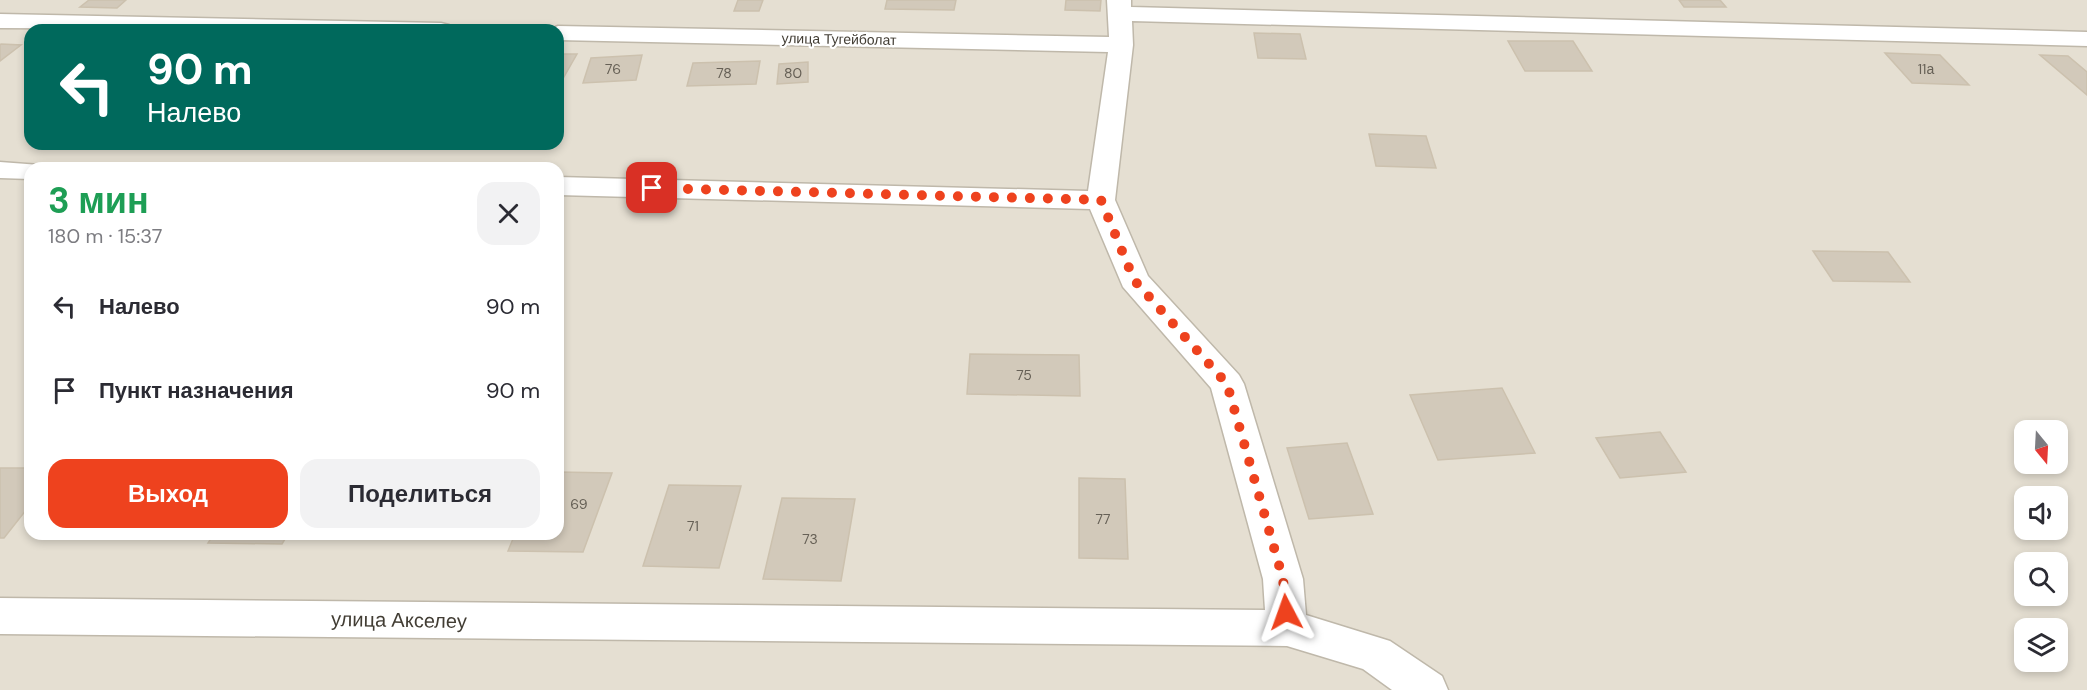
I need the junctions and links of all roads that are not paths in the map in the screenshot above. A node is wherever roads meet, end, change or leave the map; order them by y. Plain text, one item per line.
1 (1120, 20) edge
2 (0, 21) edge
3 (147, 24) edge
4 (564, 33) edge
5 (2087, 39) edge
6 (0, 170) edge
7 (24, 171) edge
8 (564, 186) edge
9 (1101, 200) junction
10 (0, 616) edge
11 (1287, 628) junction
12 (1427, 690) edge

1 - 4 street, улица Тугейболат
1 - 5 street, улица Тугейболат
1 - 9 street
2 - 3 street
6 - 7 street
8 - 9 street
9 - 11 street
10 - 11 street, улица Акселеу
11 - 12 street, улица Акселеу

